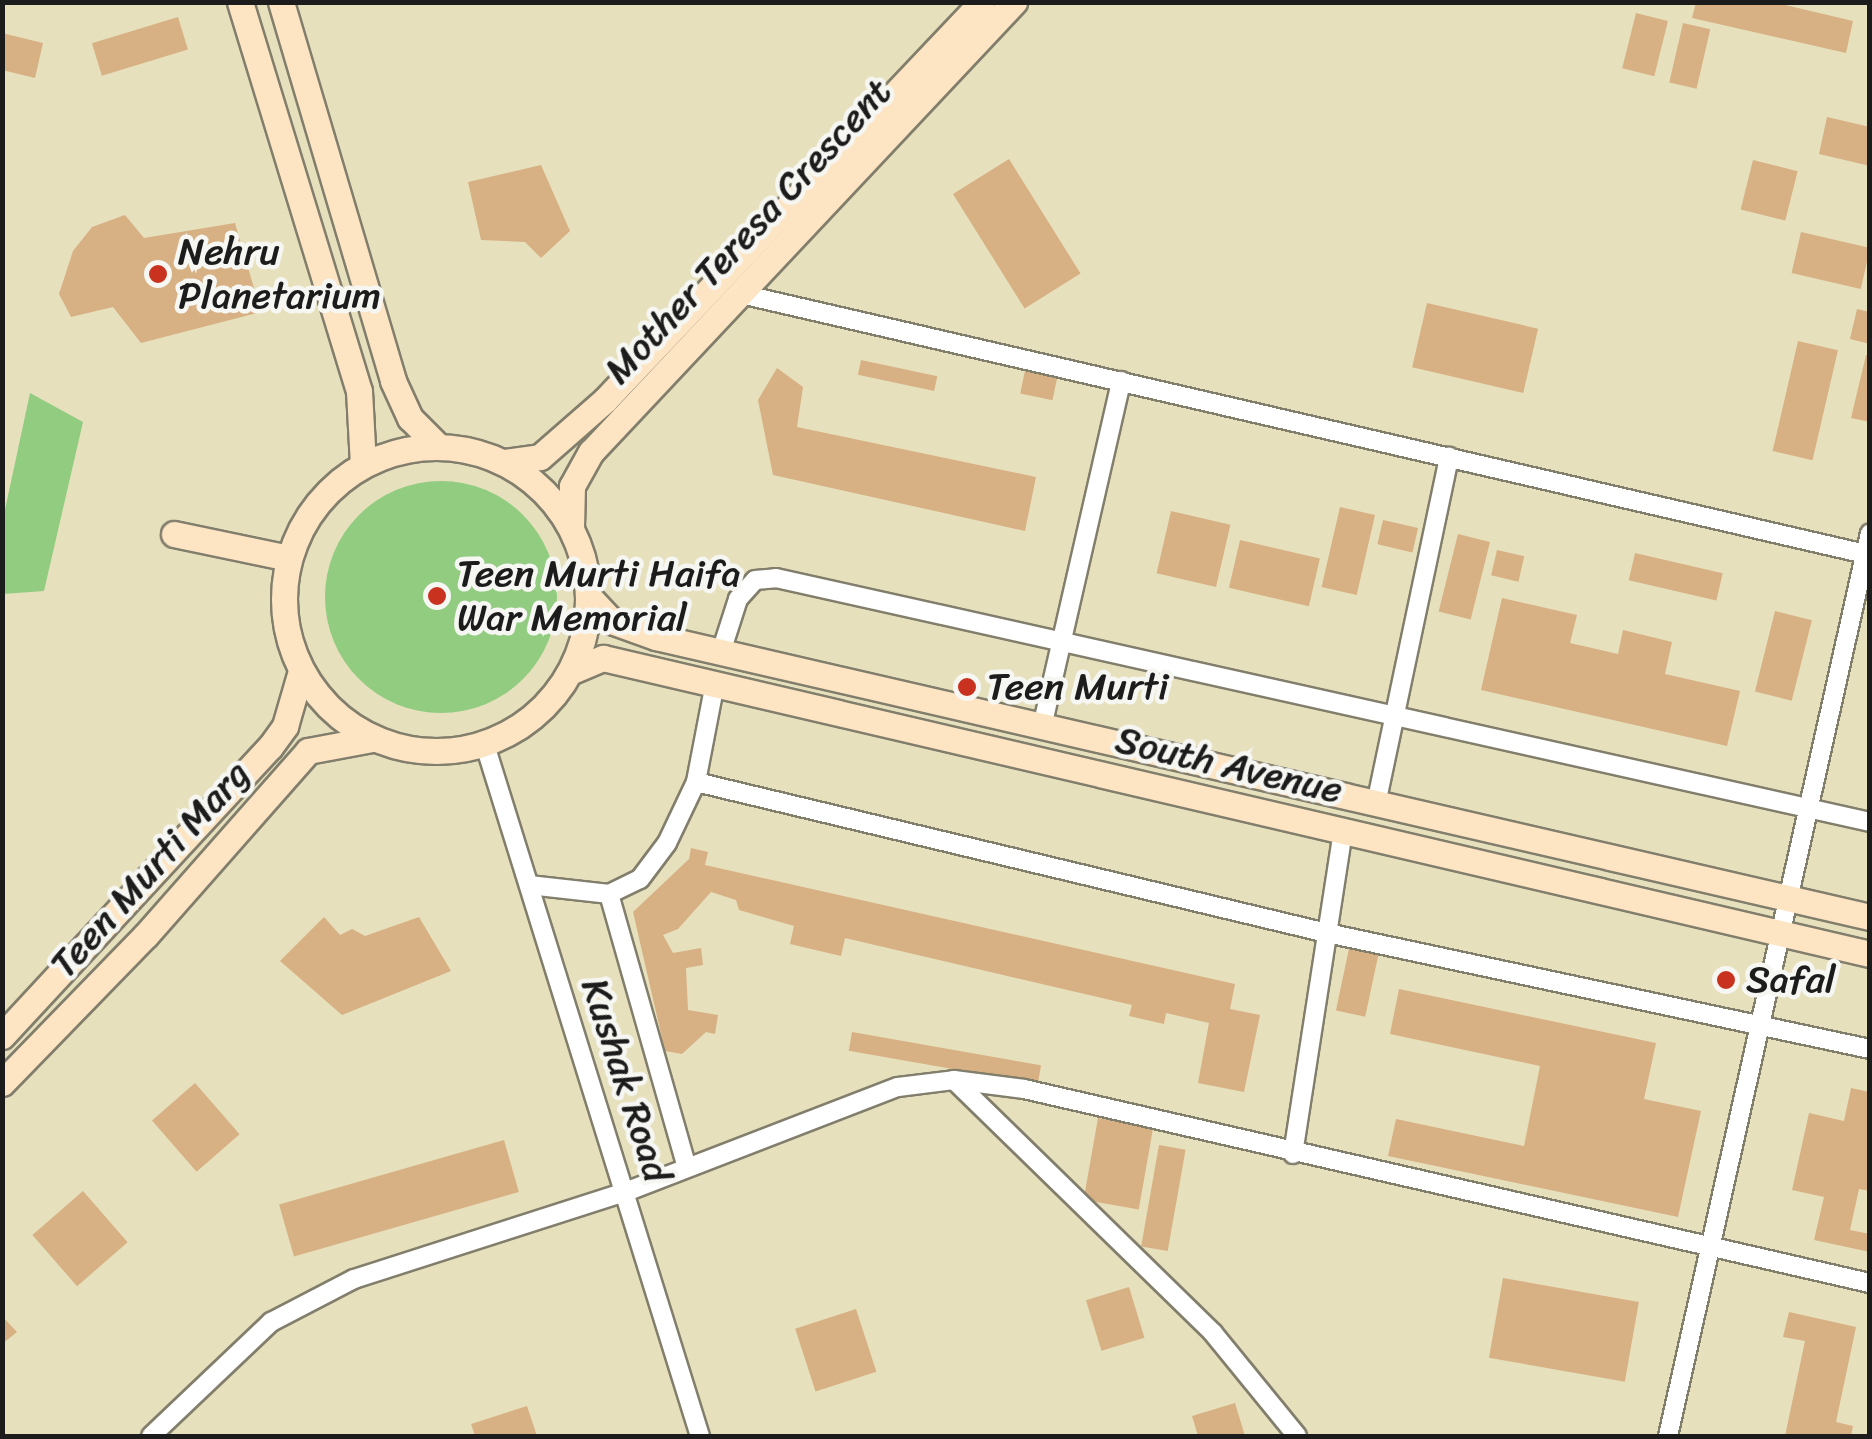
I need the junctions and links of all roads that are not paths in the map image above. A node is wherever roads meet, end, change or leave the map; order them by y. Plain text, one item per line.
1 (240, 2) edge
2 (282, 2) edge
3 (982, 2) edge
4 (1014, 2) edge
5 (741, 294) junction
6 (1121, 381) junction
7 (438, 446) junction
8 (1449, 457) junction
9 (505, 462) junction
10 (363, 465) junction
11 (572, 527) junction
12 (1870, 533) edge
13 (174, 534) dead end
14 (1867, 554) edge
15 (289, 558) junction
16 (589, 597) junction
17 (1060, 640) junction
18 (722, 652) junction
19 (300, 671) junction
20 (572, 671) junction
21 (715, 683) junction
22 (1392, 714) junction
23 (1042, 727) junction
24 (372, 739) junction
25 (485, 745) junction
26 (696, 782) junction
27 (1376, 804) junction
28 (1807, 808) junction
29 (1870, 822) edge
30 (1343, 831) junction
31 (529, 885) junction
32 (609, 894) junction
33 (1787, 899) junction
34 (1870, 918) edge
35 (1326, 934) junction
36 (1779, 935) junction
37 (1870, 954) edge
38 (1759, 1024) junction
39 (2, 1036) edge
40 (1870, 1050) edge
41 (954, 1080) junction
42 (2, 1083) edge
43 (1293, 1154) junction
44 (686, 1165) junction
45 (628, 1191) junction
46 (1709, 1245) junction
47 (1870, 1283) edge
48 (151, 1436) edge
49 (700, 1436) edge
50 (1298, 1436) edge
51 (1668, 1436) edge

1 - 10 main road
2 - 7 main road
3 - 9 main road, Mother Teresa Crescent
4 - 5 main road, Mother Teresa Crescent
5 - 6 street
5 - 11 main road, Mother Teresa Crescent
6 - 8 street
6 - 17 street
7 - 9 main road
7 - 10 main road
8 - 14 street
8 - 22 street
9 - 11 main road
10 - 15 main road
11 - 16 main road
12 - 14 street
13 - 15 main road
14 - 28 street
15 - 19 main road
16 - 18 main road, South Avenue
16 - 20 main road
17 - 18 street
17 - 22 street
17 - 23 street
18 - 23 main road, South Avenue
19 - 24 main road
19 - 39 main road, Teen Murti Marg
20 - 21 main road, South Avenue
20 - 25 main road
21 - 26 street
21 - 30 main road, South Avenue
22 - 27 street
22 - 28 street
23 - 27 main road, South Avenue
24 - 25 main road
24 - 42 main road, Teen Murti Marg
25 - 31 street, Kushak Road
26 - 32 street
26 - 35 street
27 - 33 main road, South Avenue
28 - 29 street
28 - 33 street
30 - 35 street
30 - 36 main road, South Avenue
31 - 32 street
31 - 45 street, Kushak Road
32 - 44 street
33 - 34 main road, South Avenue
33 - 36 street
35 - 38 street
35 - 43 street
36 - 37 main road, South Avenue
36 - 38 street
38 - 40 street
38 - 46 street
41 - 43 street
41 - 44 street
41 - 50 street
43 - 46 street
44 - 45 street
45 - 48 street
45 - 49 street, Kushak Road
46 - 47 street
46 - 51 street

